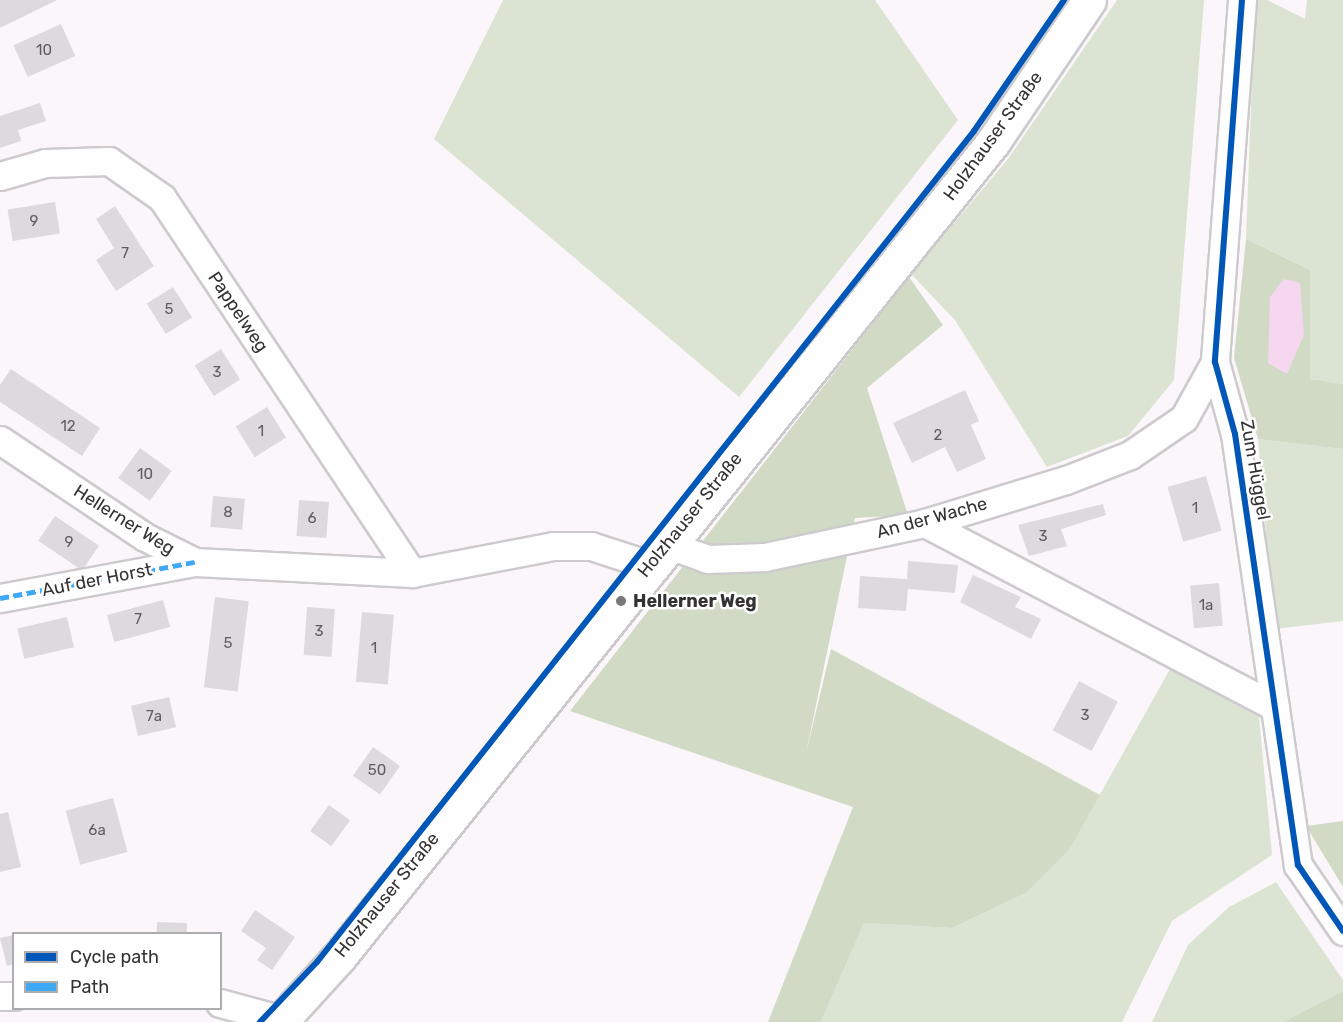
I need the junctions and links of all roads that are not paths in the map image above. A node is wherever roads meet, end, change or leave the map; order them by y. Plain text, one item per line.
1 (1089, 0) edge
2 (1242, 0) edge
3 (0, 176) edge
4 (1215, 362) junction
5 (1184, 418) joint
6 (0, 440) edge
7 (925, 523) junction
8 (658, 555) junction
9 (195, 562) junction
10 (412, 573) junction
11 (0, 598) edge
12 (1275, 707) junction
13 (1343, 931) edge
14 (222, 1004) edge
15 (281, 1021) edge

1 - 8 street, Holzhauser Straße
2 - 4 street, Zum Hüggel
3 - 10 street, Pappelweg
4 - 5 street, Zum Hüggel
4 - 12 street, Zum Hüggel
5 - 7 street, An der Wache
6 - 9 street, Hellerner Weg
7 - 8 street, An der Wache
7 - 12 street
8 - 10 street, Hellerner Weg
8 - 15 street, Holzhauser Straße
9 - 10 street, Hellerner Weg
9 - 11 street, Auf der Horst
12 - 13 street, Zum Hüggel
14 - 15 street

